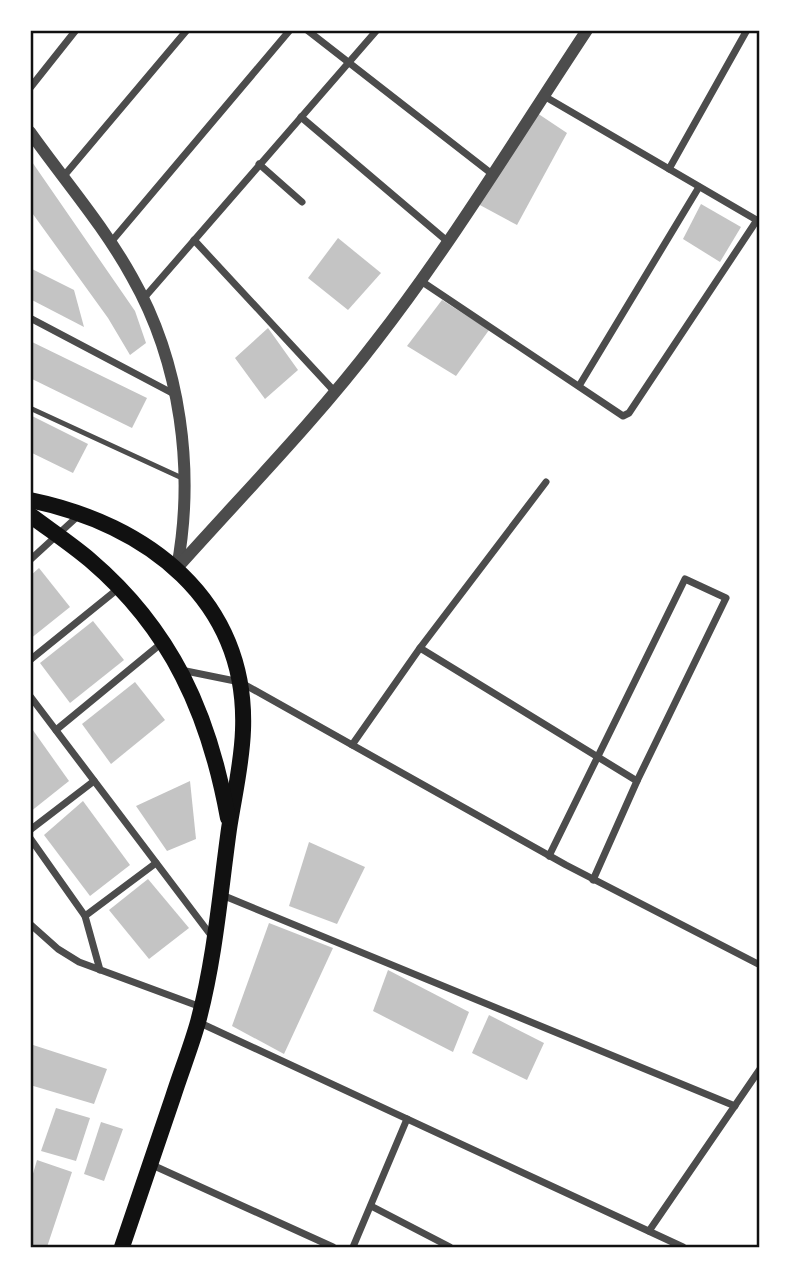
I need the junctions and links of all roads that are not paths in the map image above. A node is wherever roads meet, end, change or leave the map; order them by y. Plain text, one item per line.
1 (76, 30) edge
2 (187, 30) edge
3 (290, 30) edge
4 (307, 30) edge
5 (377, 30) edge
6 (587, 30) edge
7 (747, 30) edge
8 (348, 62) junction
9 (30, 88) edge
10 (544, 96) junction
11 (301, 117) junction
12 (30, 132) edge
13 (260, 164) junction
14 (669, 169) junction
15 (492, 174) junction
16 (62, 177) junction
17 (699, 187) junction
18 (302, 202) dead end
19 (759, 221) edge
20 (194, 240) junction
21 (447, 241) junction
22 (110, 242) junction
23 (421, 281) junction
24 (144, 298) junction
25 (30, 318) edge
26 (579, 386) junction
27 (335, 392) junction
28 (174, 394) junction
29 (32, 409) dead end
30 (186, 480) junction
31 (545, 482) dead end
32 (30, 500) edge
33 (80, 514) junction
34 (30, 515) edge
35 (57, 536) junction
36 (30, 560) edge
37 (177, 568) junction
38 (119, 588) junction
39 (163, 642) junction
40 (420, 648) junction
41 (30, 660) edge
42 (180, 670) junction
43 (240, 682) junction
44 (31, 699) edge
45 (56, 730) junction
46 (352, 745) junction
47 (597, 757) junction
48 (94, 781) junction
49 (638, 781) junction
50 (229, 828) junction
51 (30, 830) edge
52 (30, 838) edge
53 (548, 856) junction
54 (156, 863) junction
55 (593, 880) junction
56 (222, 895) junction
57 (85, 916) junction
58 (30, 924) edge
59 (216, 942) junction
60 (760, 965) edge
61 (100, 970) junction
62 (200, 1015) junction
63 (760, 1069) edge
64 (735, 1106) junction
65 (407, 1119) junction
66 (150, 1164) junction
67 (371, 1206) junction
68 (649, 1231) junction
69 (122, 1247) edge
70 (333, 1247) edge
71 (353, 1247) edge
72 (450, 1247) edge
73 (683, 1247) edge

1 - 9 street
2 - 16 street
3 - 22 street
4 - 8 street
5 - 8 street
6 - 10 street
7 - 14 street
8 - 11 street
8 - 15 street
10 - 14 street
10 - 15 street
11 - 13 street
11 - 21 street
12 - 16 street
13 - 18 street
13 - 20 street
14 - 17 street
15 - 21 street
16 - 22 street
17 - 19 street
17 - 26 street
19 - 26 street
20 - 24 street
20 - 27 street
21 - 23 street
22 - 24 street
23 - 26 street
23 - 27 street
24 - 28 street
25 - 28 street
27 - 37 street
28 - 30 street
29 - 30 lane
30 - 37 street
31 - 40 street
32 - 33 main road
33 - 35 street
33 - 37 main road
34 - 35 main road
35 - 36 street
35 - 38 main road
37 - 43 main road
38 - 39 main road
38 - 41 street
39 - 42 main road
39 - 45 street
40 - 46 street
40 - 47 street
42 - 43 street
42 - 50 main road
43 - 46 street
43 - 50 main road
44 - 45 street
45 - 48 street
46 - 53 street
47 - 49 street
47 - 49 street
47 - 53 street
48 - 51 street
48 - 54 street
49 - 55 street
50 - 56 main road
52 - 57 street
53 - 55 street
54 - 57 street
54 - 59 street
55 - 60 street
56 - 59 main road
56 - 64 street
57 - 61 street
58 - 61 street
59 - 62 main road
61 - 62 street
62 - 65 street
62 - 66 main road
63 - 64 street
64 - 68 street
65 - 67 street
65 - 68 street
66 - 69 main road
66 - 70 street
67 - 71 street
67 - 72 street
68 - 73 street

